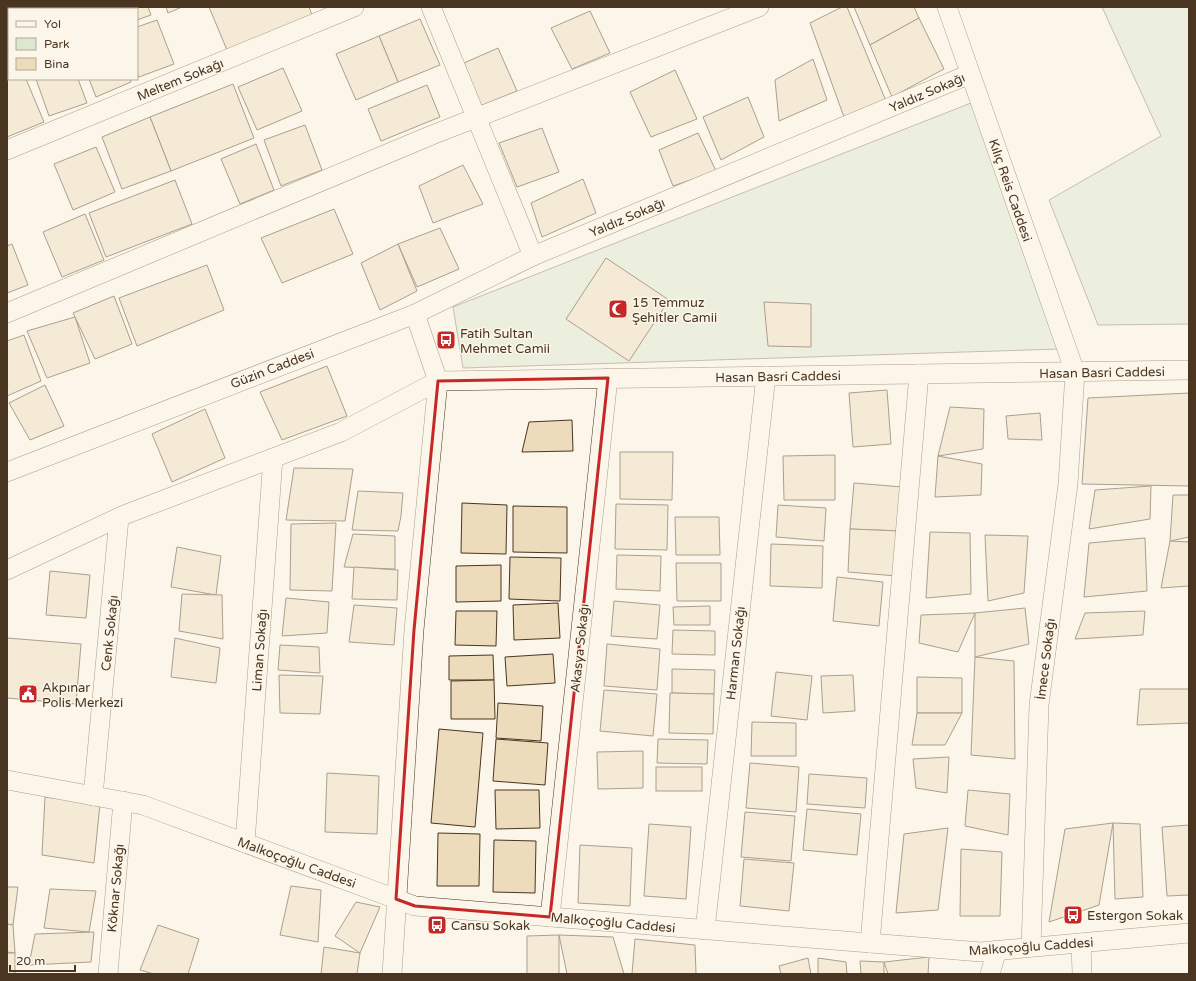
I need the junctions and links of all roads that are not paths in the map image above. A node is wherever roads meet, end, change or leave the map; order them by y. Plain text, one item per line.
1 (354, 7) edge
2 (431, 7) edge
3 (759, 7) edge
4 (947, 7) edge
5 (970, 74) junction
6 (475, 118) junction
7 (7, 150) edge
8 (533, 256) junction
9 (7, 313) edge
10 (415, 314) junction
11 (1189, 370) edge
12 (1074, 372) junction
13 (919, 374) junction
14 (766, 376) junction
15 (608, 378) junction
16 (438, 381) junction
17 (273, 458) junction
18 (7, 472) edge
19 (119, 518) junction
20 (7, 570) edge
21 (7, 780) edge
22 (93, 796) junction
23 (123, 801) junction
24 (245, 843) junction
25 (396, 899) junction
26 (550, 917) junction
27 (705, 930) junction
28 (1189, 933) edge
29 (870, 943) junction
30 (1081, 943) junction
31 (1032, 947) junction
32 (997, 950) junction
33 (108, 974) edge
34 (392, 974) edge
35 (990, 974) edge
36 (1082, 974) edge

1 - 7 street, Meltem Sokağı
2 - 6 street
3 - 6 street
4 - 5 street, Kılıç Reis Caddesi
5 - 8 street, Yaldız Sokağı
5 - 12 street, Kılıç Reis Caddesi
6 - 8 street
6 - 9 street
8 - 10 street, Güzin Caddesi
10 - 16 street
10 - 18 street, Güzin Caddesi
11 - 12 street, Hasan Basri Caddesi
12 - 13 street, Hasan Basri Caddesi
12 - 31 street, İmece Sokağı
13 - 14 street, Hasan Basri Caddesi
13 - 29 street
14 - 15 street, Hasan Basri Caddesi
14 - 27 street, Harman Sokağı
15 - 16 street, Hasan Basri Caddesi
15 - 26 street, Akasya Sokağı
16 - 17 street
16 - 25 street
17 - 19 street
17 - 24 street, Liman Sokağı
19 - 20 street
19 - 22 street, Cenk Sokağı
21 - 22 street, Malkoçoğlu Caddesi
22 - 23 street, Malkoçoğlu Caddesi
23 - 24 street, Malkoçoğlu Caddesi
23 - 33 street, Köknar Sokağı
24 - 25 street, Malkoçoğlu Caddesi
25 - 26 street, Malkoçoğlu Caddesi
25 - 34 street
26 - 27 street, Malkoçoğlu Caddesi
27 - 29 street, Malkoçoğlu Caddesi
28 - 30 street, Malkoçoğlu Caddesi
29 - 32 street, Malkoçoğlu Caddesi
30 - 31 street, Malkoçoğlu Caddesi
30 - 36 street
31 - 32 street, Malkoçoğlu Caddesi
32 - 35 street

